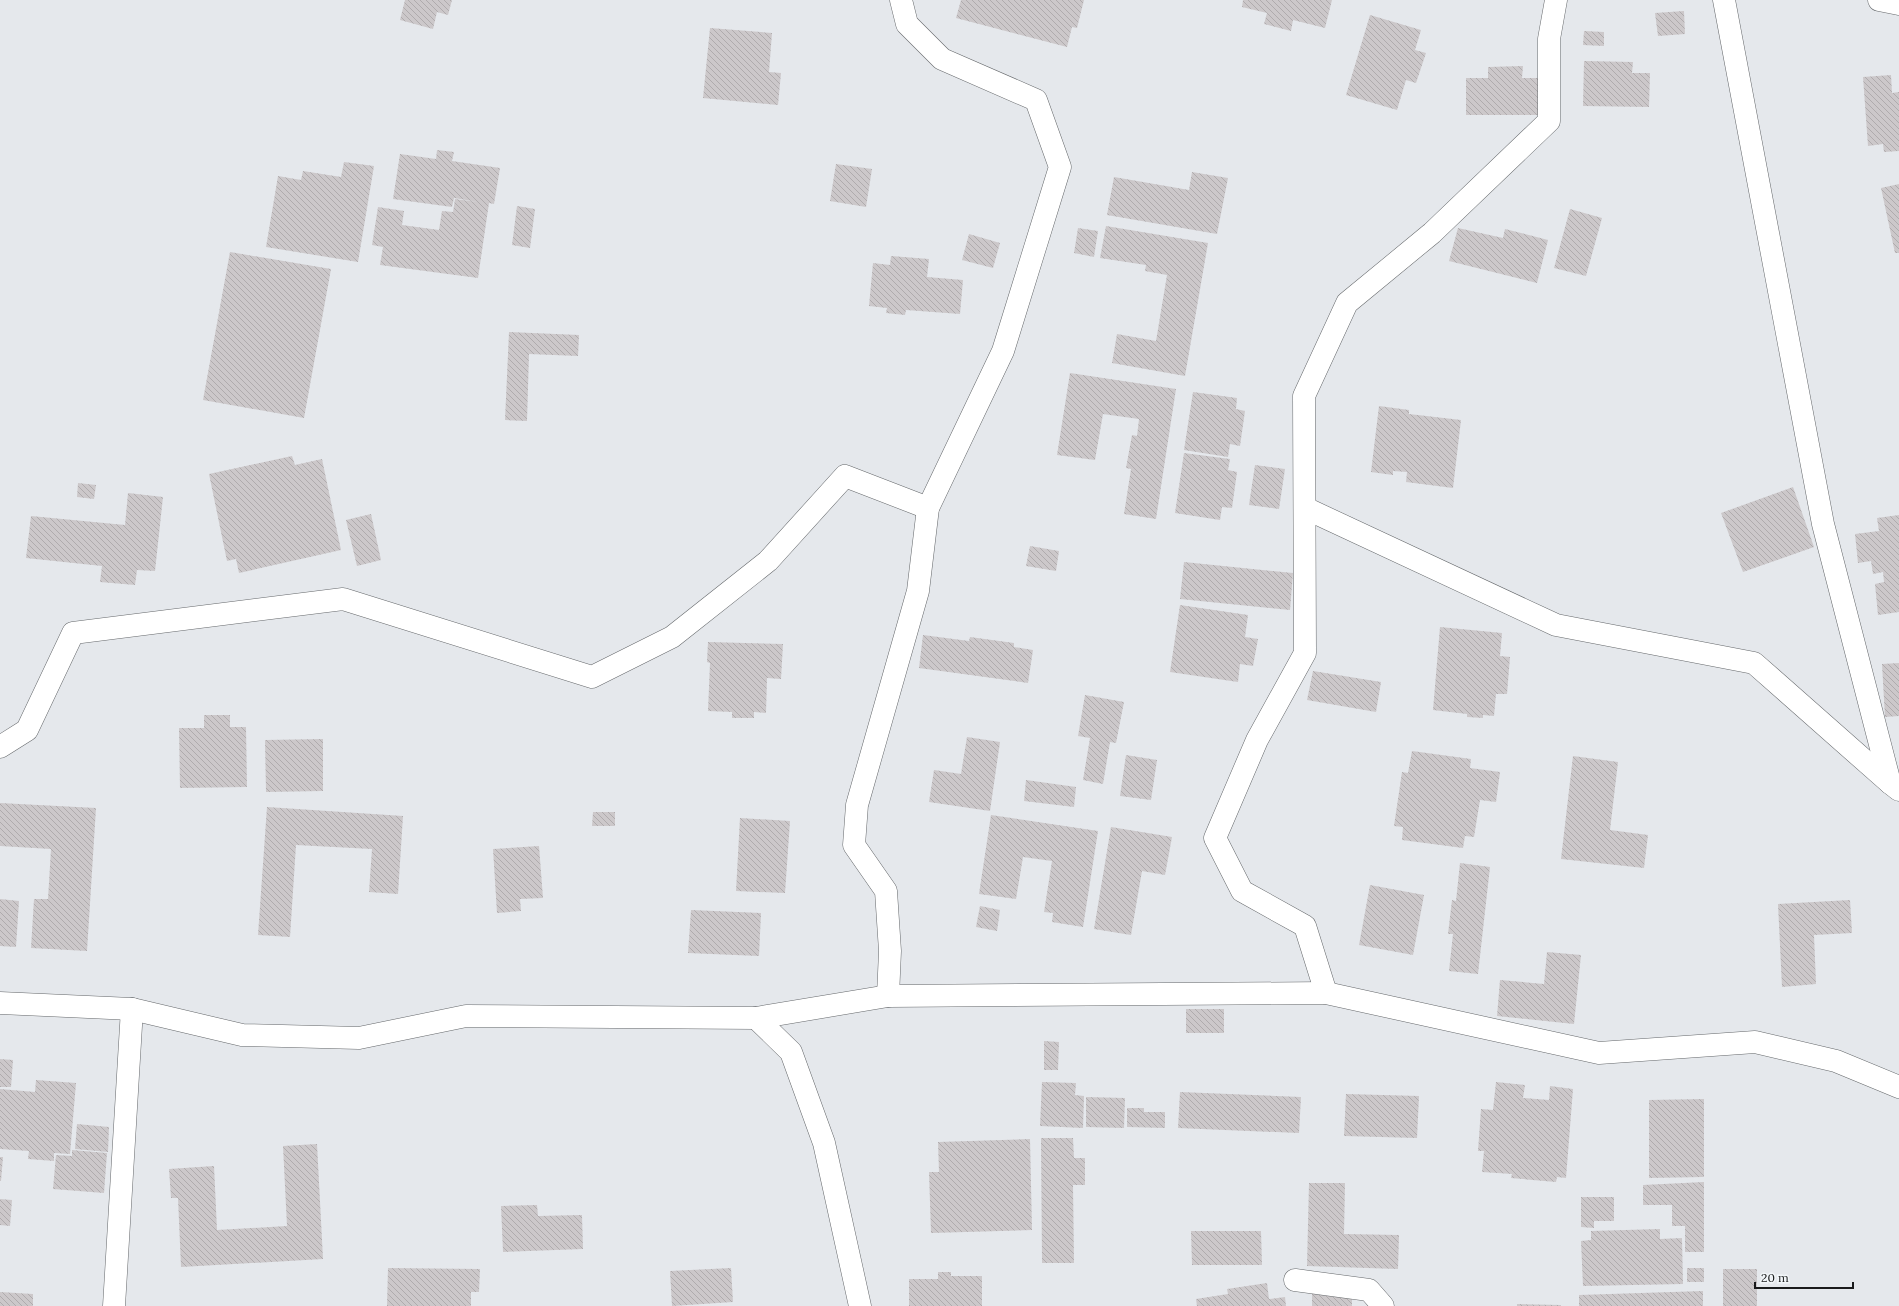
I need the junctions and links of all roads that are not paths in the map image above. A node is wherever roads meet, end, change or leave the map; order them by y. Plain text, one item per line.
1 (901, 0) edge
2 (1556, 0) edge
3 (1724, 0) edge
4 (1879, 0) edge
5 (1899, 4) edge
6 (928, 508) junction
7 (1305, 508) junction
8 (0, 748) edge
9 (1894, 787) edge
10 (1326, 993) junction
11 (888, 996) junction
12 (0, 1003) edge
13 (132, 1009) junction
14 (756, 1018) junction
15 (1899, 1087) edge
16 (1295, 1280) dead end
17 (114, 1306) edge
18 (860, 1306) edge
19 (1383, 1306) edge

1 - 6 street
2 - 7 street
3 - 9 street
4 - 5 street
6 - 8 street
6 - 11 street
7 - 9 street
7 - 10 street
10 - 11 street
10 - 15 street
11 - 14 street
12 - 13 street
13 - 14 street
13 - 17 street
14 - 18 street
16 - 19 street

